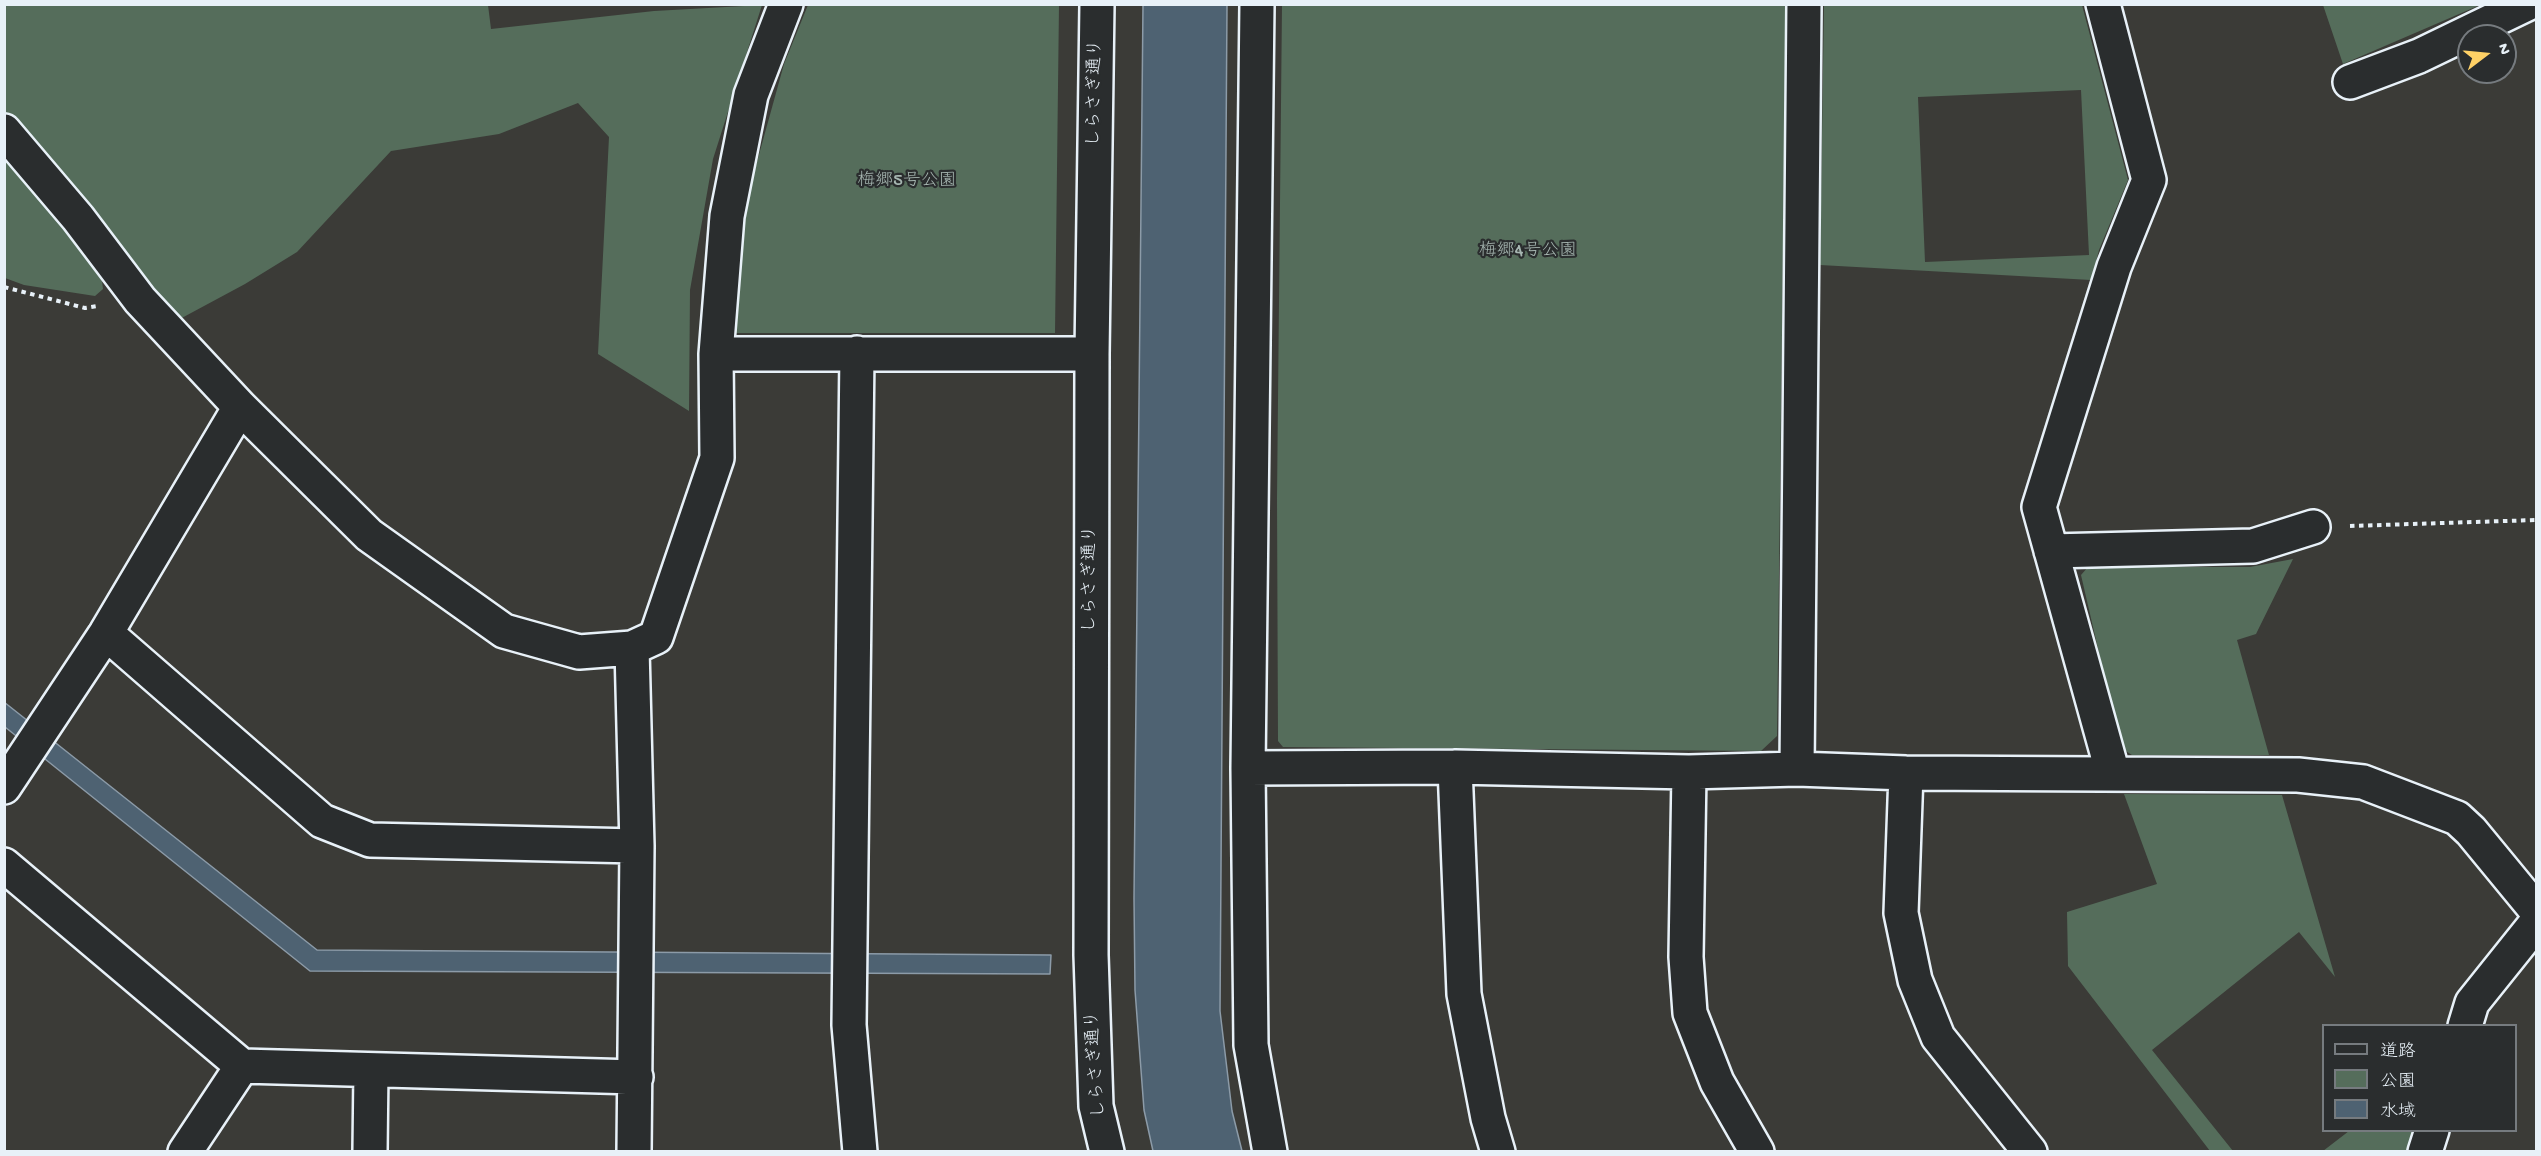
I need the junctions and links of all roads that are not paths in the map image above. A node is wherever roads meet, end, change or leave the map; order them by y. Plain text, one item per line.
1 (786, 4) edge
2 (1097, 4) edge
3 (1257, 4) edge
4 (1804, 4) edge
5 (2103, 4) edge
6 (2527, 4) edge
7 (2350, 82) dead end
8 (4, 131) edge
9 (857, 353) junction
10 (716, 354) junction
11 (1092, 354) junction
12 (240, 407) junction
13 (2313, 527) road end
14 (2051, 551) junction
15 (106, 633) junction
16 (632, 648) junction
17 (1455, 767) junction
18 (1248, 768) junction
19 (1797, 769) junction
20 (1689, 772) junction
21 (1906, 773) junction
22 (2113, 774) junction
23 (4, 787) edge
24 (637, 846) junction
25 (4, 865) edge
26 (2536, 910) edge
27 (2536, 923) edge
28 (2466, 1024) edge
29 (242, 1066) junction
30 (371, 1070) junction
31 (636, 1077) junction
32 (2432, 1132) edge
33 (185, 1152) edge
34 (370, 1152) edge
35 (634, 1152) edge
36 (860, 1152) edge
37 (1107, 1152) edge
38 (1270, 1152) edge
39 (1498, 1152) edge
40 (1757, 1152) edge
41 (2030, 1152) edge
42 (2425, 1152) edge

1 - 10 street
2 - 11 street, しらさぎ通り
3 - 18 street
4 - 19 street
5 - 14 street
6 - 7 street
8 - 12 street
9 - 10 street
9 - 11 street
9 - 36 street
10 - 16 street
11 - 37 street, しらさぎ通り
12 - 15 street
12 - 16 street
13 - 14 street
14 - 22 street
15 - 23 street
15 - 24 street
16 - 24 street
17 - 18 street
17 - 20 street
17 - 39 street
18 - 38 street
19 - 20 street
19 - 21 street
20 - 40 street
21 - 22 street
21 - 41 street
22 - 26 street
24 - 31 street
25 - 29 street
27 - 28 street
29 - 30 street
29 - 33 street
30 - 31 street
30 - 34 street
31 - 35 street
32 - 42 street

